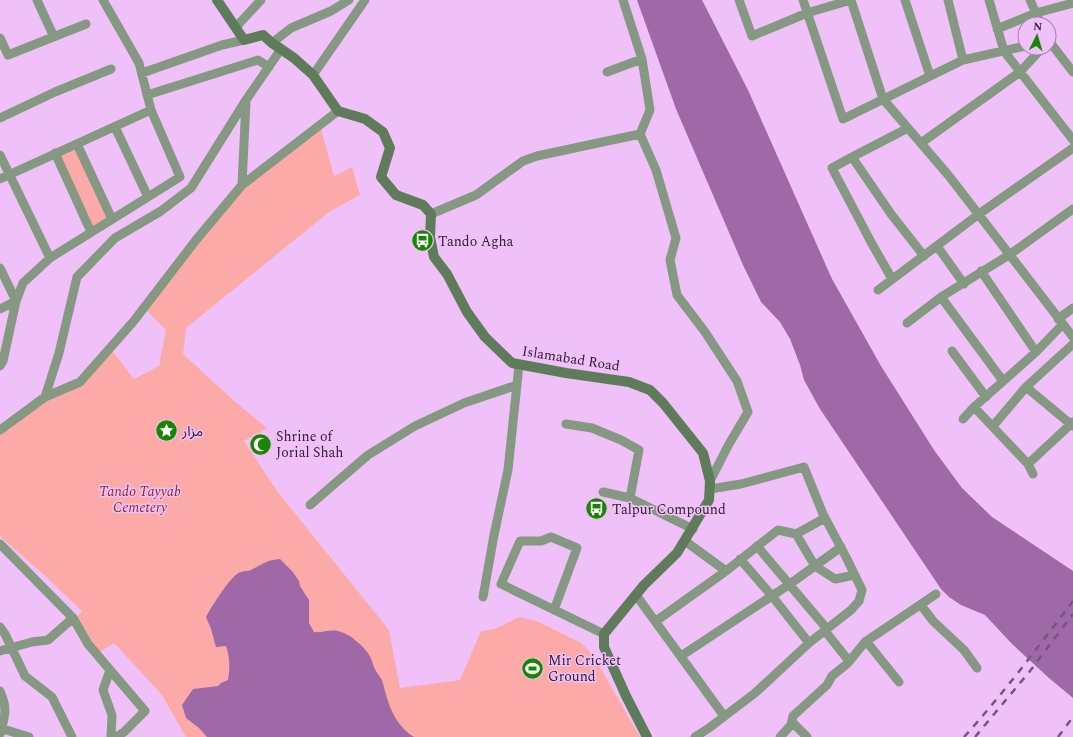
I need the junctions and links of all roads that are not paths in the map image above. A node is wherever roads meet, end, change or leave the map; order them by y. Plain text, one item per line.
1 (38, 0) edge
2 (103, 0) edge
3 (217, 0) edge
4 (261, 0) edge
5 (349, 0) edge
6 (364, 0) edge
7 (623, 0) edge
8 (739, 0) edge
9 (803, 0) edge
10 (851, 0) edge
11 (905, 0) edge
12 (948, 0) edge
13 (989, 0) edge
14 (1030, 0) edge
15 (1073, 3) edge
16 (807, 13) junction
17 (1036, 13) junction
18 (1037, 16) edge
19 (86, 24) dead end
20 (236, 27) junction
21 (997, 29) junction
22 (54, 37) junction
23 (0, 38) edge
24 (244, 40) junction
25 (272, 43) junction
26 (1017, 48) edge
27 (281, 49) junction
28 (1004, 51) junction
29 (1057, 51) edge
30 (1035, 56) edge
31 (642, 59) junction
32 (963, 60) junction
33 (269, 67) junction
34 (112, 69) dead end
35 (607, 72) dead end
36 (1020, 72) junction
37 (1073, 72) edge
38 (142, 74) junction
39 (313, 75) junction
40 (930, 76) junction
41 (147, 95) junction
42 (883, 99) junction
43 (246, 100) junction
44 (151, 110) junction
45 (338, 111) junction
46 (0, 118) edge
47 (115, 126) junction
48 (908, 128) junction
49 (640, 134) junction
50 (1073, 140) edge
51 (921, 143) junction
52 (77, 144) junction
53 (1073, 148) edge
54 (55, 153) junction
55 (0, 155) edge
56 (852, 157) junction
57 (10, 174) junction
58 (0, 178) edge
59 (242, 184) junction
60 (148, 197) junction
61 (1073, 209) edge
62 (431, 214) junction
63 (979, 214) junction
64 (112, 219) junction
65 (91, 232) junction
66 (937, 246) junction
67 (1009, 255) junction
68 (924, 256) junction
69 (50, 258) junction
70 (0, 268) edge
71 (981, 271) junction
72 (892, 279) junction
73 (964, 284) junction
74 (878, 290) dead end
75 (942, 297) junction
76 (16, 301) junction
77 (1073, 308) edge
78 (0, 309) edge
79 (1060, 322) junction
80 (907, 323) dead end
81 (1073, 337) edge
82 (1073, 344) edge
83 (952, 351) dead end
84 (1036, 352) junction
85 (519, 365) junction
86 (0, 366) edge
87 (1003, 381) junction
88 (517, 385) junction
89 (1026, 387) junction
90 (45, 397) junction
91 (986, 397) junction
92 (974, 407) junction
93 (963, 419) dead end
94 (566, 424) dead end
95 (1072, 424) edge
96 (993, 426) junction
97 (0, 430) edge
98 (1028, 464) junction
99 (1033, 474) dead end
100 (710, 485) junction
101 (603, 492) dead end
102 (630, 498) junction
103 (310, 505) dead end
104 (825, 518) junction
105 (692, 529) junction
106 (796, 534) junction
107 (684, 541) junction
108 (0, 544) edge
109 (757, 546) junction
110 (841, 547) junction
111 (740, 559) junction
112 (815, 566) junction
113 (726, 571) junction
114 (855, 575) junction
115 (790, 584) junction
116 (936, 594) dead end
117 (636, 595) junction
118 (772, 596) junction
119 (483, 598) dead end
120 (921, 605) junction
121 (554, 610) junction
122 (73, 618) junction
123 (656, 621) junction
124 (0, 627) edge
125 (826, 630) junction
126 (604, 634) junction
127 (866, 641) junction
128 (809, 643) junction
129 (12, 647) junction
130 (0, 651) edge
131 (681, 656) junction
132 (850, 661) junction
133 (977, 668) dead end
134 (110, 670) junction
135 (899, 682) dead end
136 (0, 691) edge
137 (724, 716) junction
138 (792, 722) junction
139 (0, 730) edge
140 (29, 737) edge
141 (72, 737) edge
142 (110, 737) edge
143 (116, 737) edge
144 (647, 737) edge
145 (695, 737) edge
146 (780, 737) edge
147 (806, 737) edge

1 - 22 street
2 - 38 street
3 - 20 street
4 - 20 street
5 - 25 street
6 - 39 street
7 - 31 street
8 - 16 street
9 - 16 street
10 - 16 street
10 - 42 street
11 - 40 street
12 - 32 street
13 - 21 street
14 - 17 street
15 - 17 street
16 - 42 street
17 - 18 street
17 - 21 street
19 - 22 street
20 - 24 street
21 - 28 street
22 - 23 street
24 - 25 street
24 - 38 street
25 - 27 street
26 - 28 street
27 - 33 street
27 - 39 street
28 - 32 street
28 - 36 street
29 - 37 street
30 - 36 street
31 - 35 street
31 - 49 street
32 - 40 street
33 - 41 street
33 - 43 street
34 - 46 street
36 - 50 street
36 - 51 street
38 - 41 street
39 - 45 street
40 - 42 street
41 - 44 street
42 - 48 street
43 - 59 street
43 - 90 street
44 - 47 street
44 - 60 street
45 - 59 street
45 - 62 street
47 - 52 street
47 - 60 street
48 - 51 street
48 - 56 street
49 - 62 street
49 - 100 street
51 - 63 street
52 - 54 street
52 - 64 street
53 - 63 street
54 - 57 street
54 - 65 street
55 - 57 street
56 - 68 street
56 - 72 street
57 - 58 street
57 - 69 street
59 - 90 street
60 - 64 street
61 - 67 street
62 - 85 street, Islamabad Road
63 - 66 street
63 - 67 street
64 - 65 street
65 - 69 street
66 - 68 street
66 - 73 street
67 - 71 street
67 - 79 street
68 - 72 street
69 - 76 street
70 - 76 street
71 - 73 street
71 - 84 street
72 - 74 street
73 - 75 street
75 - 80 street
75 - 87 street
76 - 78 street
76 - 86 street
77 - 79 street
79 - 81 street
79 - 84 street
82 - 89 street
83 - 91 street
84 - 87 street
85 - 88 street
85 - 100 street, Islamabad Road
87 - 91 street
88 - 103 street
88 - 119 street
89 - 95 street
89 - 96 street
90 - 97 street
91 - 92 street
92 - 93 street
92 - 96 street
94 - 102 street
95 - 98 street
96 - 98 street
98 - 99 street
100 - 104 street
100 - 105 street
101 - 102 street
102 - 105 street
104 - 106 street
104 - 110 street
105 - 107 street
106 - 109 street
106 - 112 street
107 - 113 street
107 - 117 street
108 - 122 street
109 - 111 street
109 - 115 street
110 - 112 street
110 - 114 street
111 - 113 street
111 - 118 street
112 - 114 street
112 - 115 street
113 - 123 street
114 - 125 street
115 - 118 street
115 - 125 street
116 - 120 street
117 - 123 street
117 - 126 street
118 - 128 street
118 - 131 street
120 - 127 street
120 - 133 street
121 - 121 street
121 - 126 street
122 - 129 street
122 - 134 street
123 - 131 street
124 - 129 street
125 - 128 street
125 - 132 street
126 - 144 street
127 - 132 street
127 - 135 street
128 - 137 street
129 - 130 street
129 - 141 street
131 - 137 street
132 - 138 street
134 - 142 street
134 - 143 street
136 - 139 street
137 - 145 street
138 - 146 street
138 - 147 street
139 - 140 street

